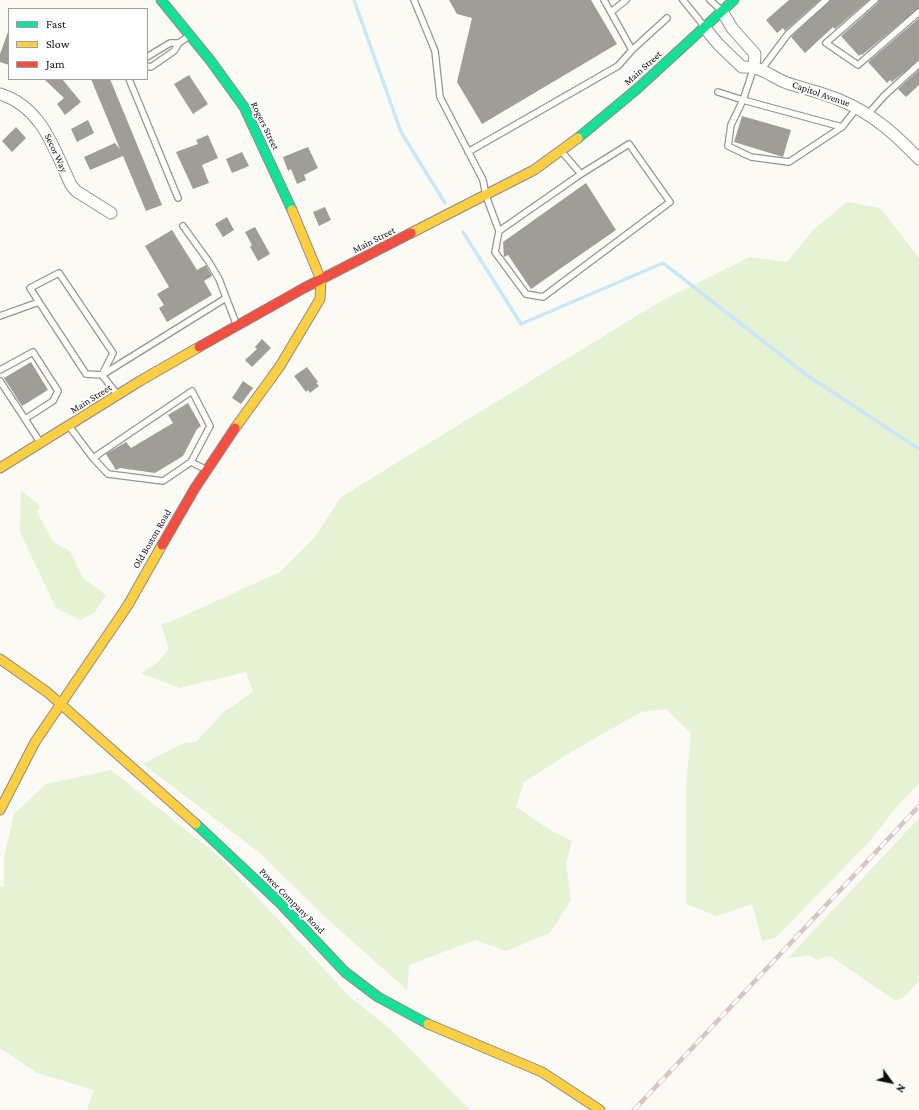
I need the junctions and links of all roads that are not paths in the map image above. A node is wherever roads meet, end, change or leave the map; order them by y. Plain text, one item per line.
1 (160, 0) edge
2 (414, 0) edge
3 (604, 0) edge
4 (626, 0) edge
5 (683, 0) edge
6 (710, 0) edge
7 (734, 0) edge
8 (826, 0) edge
9 (875, 0) edge
10 (722, 11) junction
11 (611, 12) junction
12 (919, 12) edge
13 (667, 18) dead end
14 (704, 27) junction
15 (190, 36) junction
16 (179, 43) junction
17 (632, 50) junction
18 (148, 56) edge
19 (919, 64) edge
20 (148, 66) edge
21 (758, 68) junction
22 (129, 80) edge
23 (718, 92) dead end
24 (0, 94) edge
25 (743, 100) junction
26 (857, 108) junction
27 (868, 114) junction
28 (842, 127) junction
29 (468, 152) junction
30 (562, 152) junction
31 (919, 159) edge
32 (581, 174) junction
33 (486, 196) junction
34 (178, 198) dead end
35 (111, 213) dead end
36 (184, 226) dead end
37 (499, 231) junction
38 (321, 280) junction
39 (226, 298) junction
40 (39, 302) junction
41 (0, 316) edge
42 (237, 326) junction
43 (0, 370) edge
44 (102, 376) junction
45 (0, 381) edge
46 (117, 395) junction
47 (25, 418) junction
48 (69, 426) junction
49 (41, 444) junction
50 (93, 458) junction
51 (191, 462) junction
52 (0, 468) edge
53 (207, 470) junction
54 (0, 659) edge
55 (60, 705) junction
56 (0, 810) edge
57 (600, 1110) edge

1 - 15 street, Rogers Street
2 - 29 lane
3 - 11 lane
4 - 11 lane
5 - 14 lane
6 - 10 lane
7 - 10 street, Main Street
8 - 21 lane
9 - 12 lane
10 - 14 street, Main Street
10 - 21 street
11 - 17 lane
13 - 17 lane
14 - 21 street, Capitol Avenue
14 - 30 street, Main Street
15 - 16 lane
15 - 38 street, Rogers Street
16 - 18 lane
16 - 20 lane
17 - 29 lane
19 - 27 lane
21 - 25 lane
21 - 26 street, Capitol Avenue
22 - 34 lane
23 - 25 lane
24 - 35 street, Secor Way
25 - 28 lane
25 - 28 lane
26 - 27 street, Capitol Avenue
26 - 28 lane
27 - 31 street, Capitol Avenue
29 - 33 lane
30 - 32 lane
30 - 33 street, Main Street
32 - 37 lane
32 - 37 lane
33 - 37 lane
33 - 38 street, Main Street
36 - 39 lane
38 - 42 street, Main Street
38 - 53 street, Old Boston Road
39 - 42 lane
39 - 44 lane
40 - 41 lane
40 - 44 lane
40 - 44 lane
42 - 46 street, Main Street
43 - 47 lane
44 - 46 lane
45 - 47 lane
46 - 48 street, Main Street
47 - 49 lane
48 - 49 street, Main Street
48 - 50 lane
49 - 52 street, Main Street
50 - 51 lane
50 - 51 lane
51 - 53 lane
53 - 55 street, Old Boston Road
54 - 55 street, Power Company Road
55 - 56 street, Old Boston Road
55 - 57 street, Power Company Road

